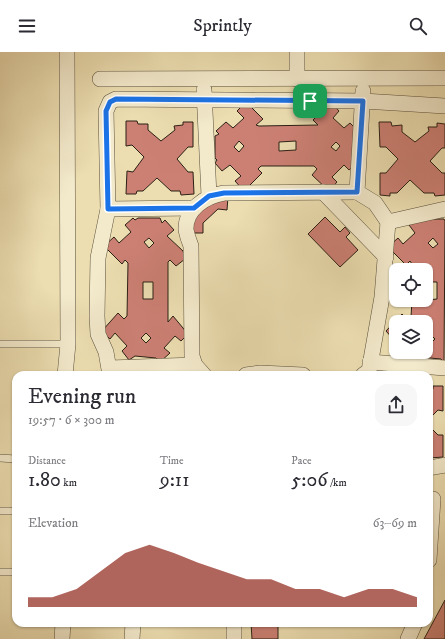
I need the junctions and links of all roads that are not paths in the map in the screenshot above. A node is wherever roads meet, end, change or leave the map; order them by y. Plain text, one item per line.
1 (66, 52) edge
2 (297, 52) edge
3 (364, 78) junction
4 (445, 78) edge
5 (100, 79) dead end
6 (204, 79) junction
7 (297, 79) junction
8 (205, 100) junction
9 (363, 101) junction
10 (445, 106) edge
11 (323, 192) junction
12 (357, 192) junction
13 (209, 196) junction
14 (194, 208) junction
15 (108, 209) junction
16 (445, 209) edge
17 (388, 222) junction
18 (386, 257) junction
19 (0, 344) edge
20 (68, 344) junction
21 (445, 368) edge
22 (367, 369) edge
23 (200, 370) edge
24 (65, 371) edge
25 (110, 371) edge
26 (155, 371) edge
27 (0, 458) edge
28 (12, 459) edge
29 (445, 465) edge
30 (433, 467) edge
31 (436, 499) edge
32 (0, 511) edge
33 (12, 511) edge
34 (433, 525) edge
35 (0, 572) edge
36 (12, 572) edge
37 (63, 627) edge
38 (132, 627) edge
39 (234, 627) edge
40 (412, 627) edge
41 (62, 639) edge
42 (132, 639) edge
43 (234, 639) edge
44 (408, 639) edge

1 - 20 street
2 - 7 street
3 - 4 street
3 - 7 street
3 - 9 street
5 - 6 street
6 - 7 street
6 - 8 street
8 - 9 street
8 - 13 street
8 - 15 street
9 - 10 street
9 - 12 street
11 - 12 street
11 - 13 street
11 - 18 street
12 - 17 street
13 - 14 street
14 - 15 street
14 - 23 street
15 - 25 street
16 - 17 street
17 - 18 street
18 - 22 street
19 - 20 lane
20 - 24 street
21 - 22 street
23 - 26 street
27 - 28 lane
29 - 30 street
31 - 34 street
32 - 33 lane
35 - 36 lane
37 - 41 street
38 - 42 street
39 - 43 street
40 - 44 street

